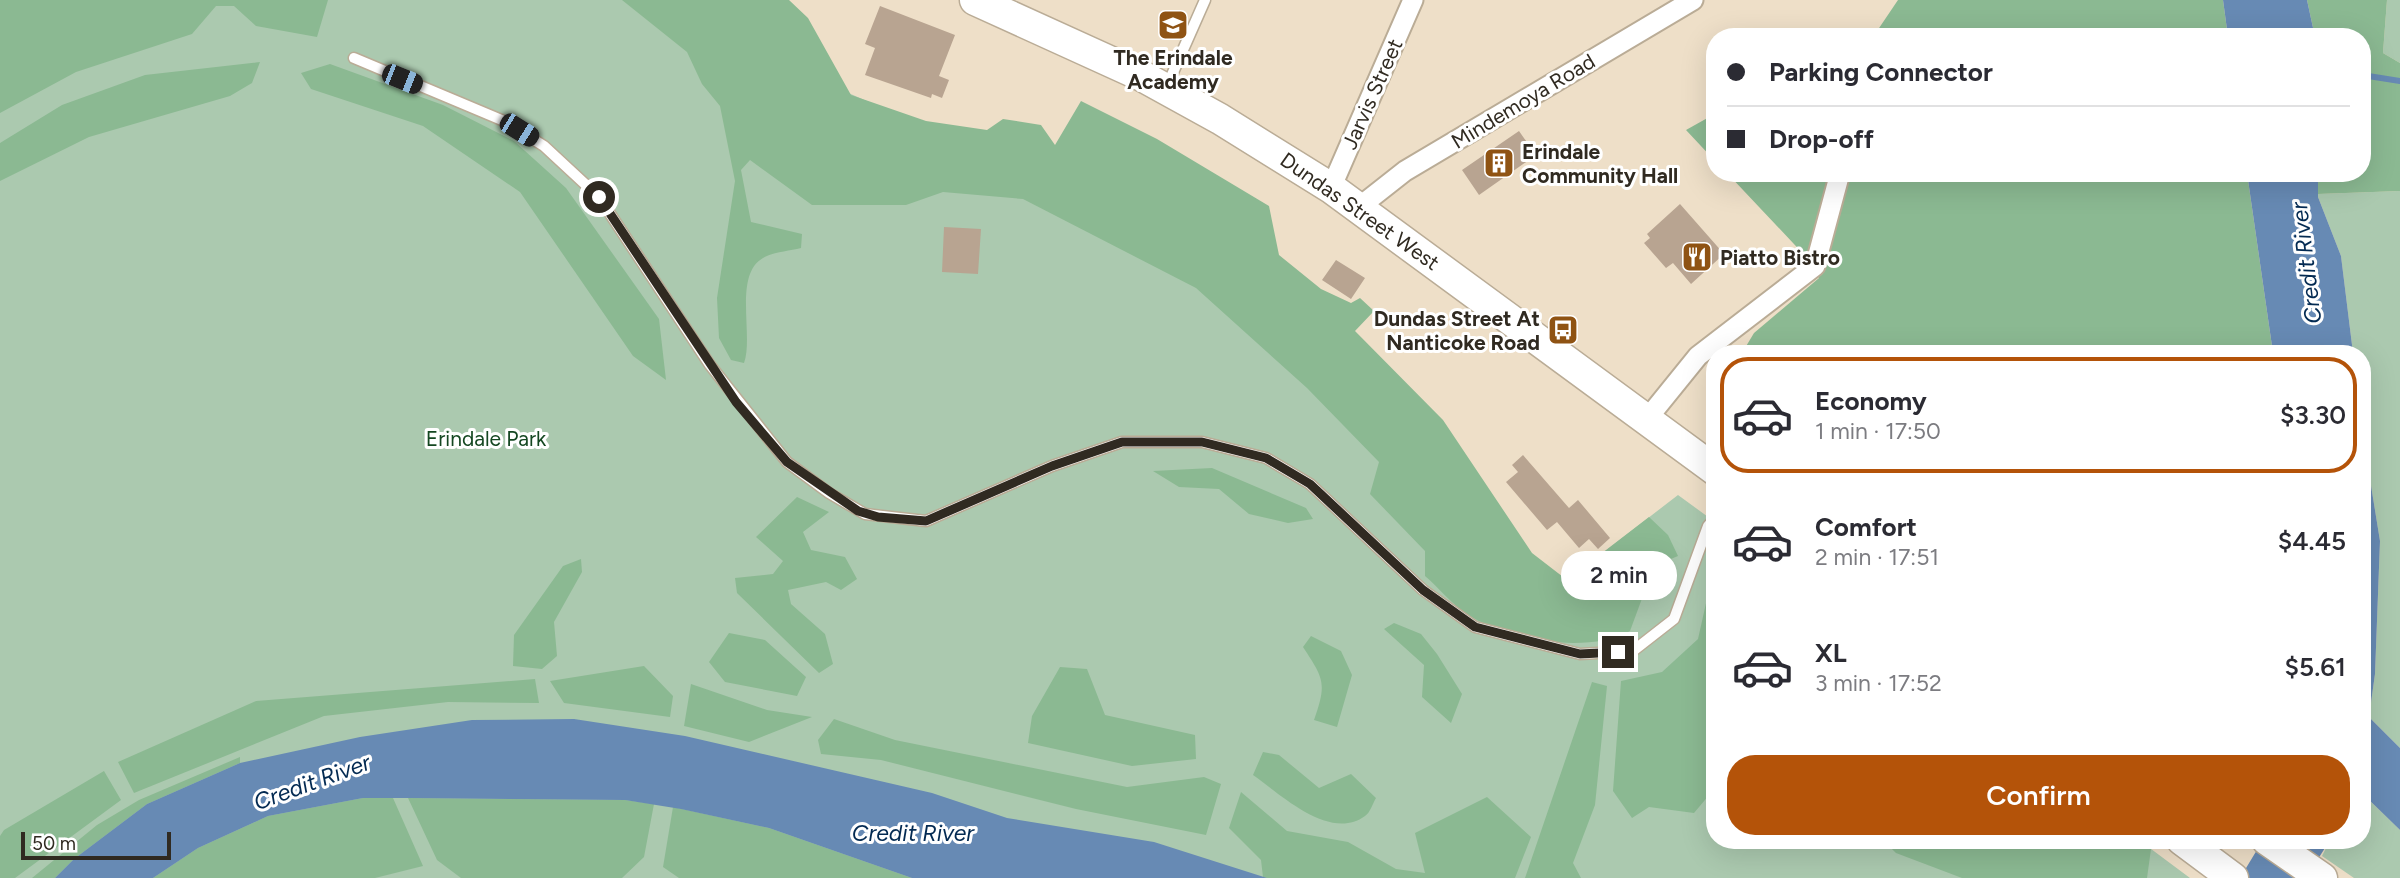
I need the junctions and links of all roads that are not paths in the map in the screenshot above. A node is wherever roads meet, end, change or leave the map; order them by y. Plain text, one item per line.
1 (975, 0) edge
2 (1205, 0) edge
3 (1413, 0) edge
4 (1693, 0) edge
5 (354, 58) dead end
6 (1166, 89) junction
7 (1838, 182) edge
8 (1331, 188) junction
9 (1359, 208) junction
10 (1712, 345) edge
11 (1706, 350) edge
12 (1647, 419) junction
13 (1706, 463) edge
14 (1706, 531) edge
15 (2194, 849) edge
16 (2280, 849) edge
17 (2233, 878) edge
18 (2322, 878) edge

1 - 6 main road, Dundas Street West
2 - 6 lane
3 - 8 street, Jarvis Street
4 - 9 street, Mindemoya Road
5 - 14 lane
6 - 8 main road, Dundas Street West
7 - 10 street
8 - 9 main road, Dundas Street West
9 - 12 main road, Dundas Street West
11 - 12 street
12 - 13 main road, Dundas Street West
15 - 17 main road
16 - 18 main road

